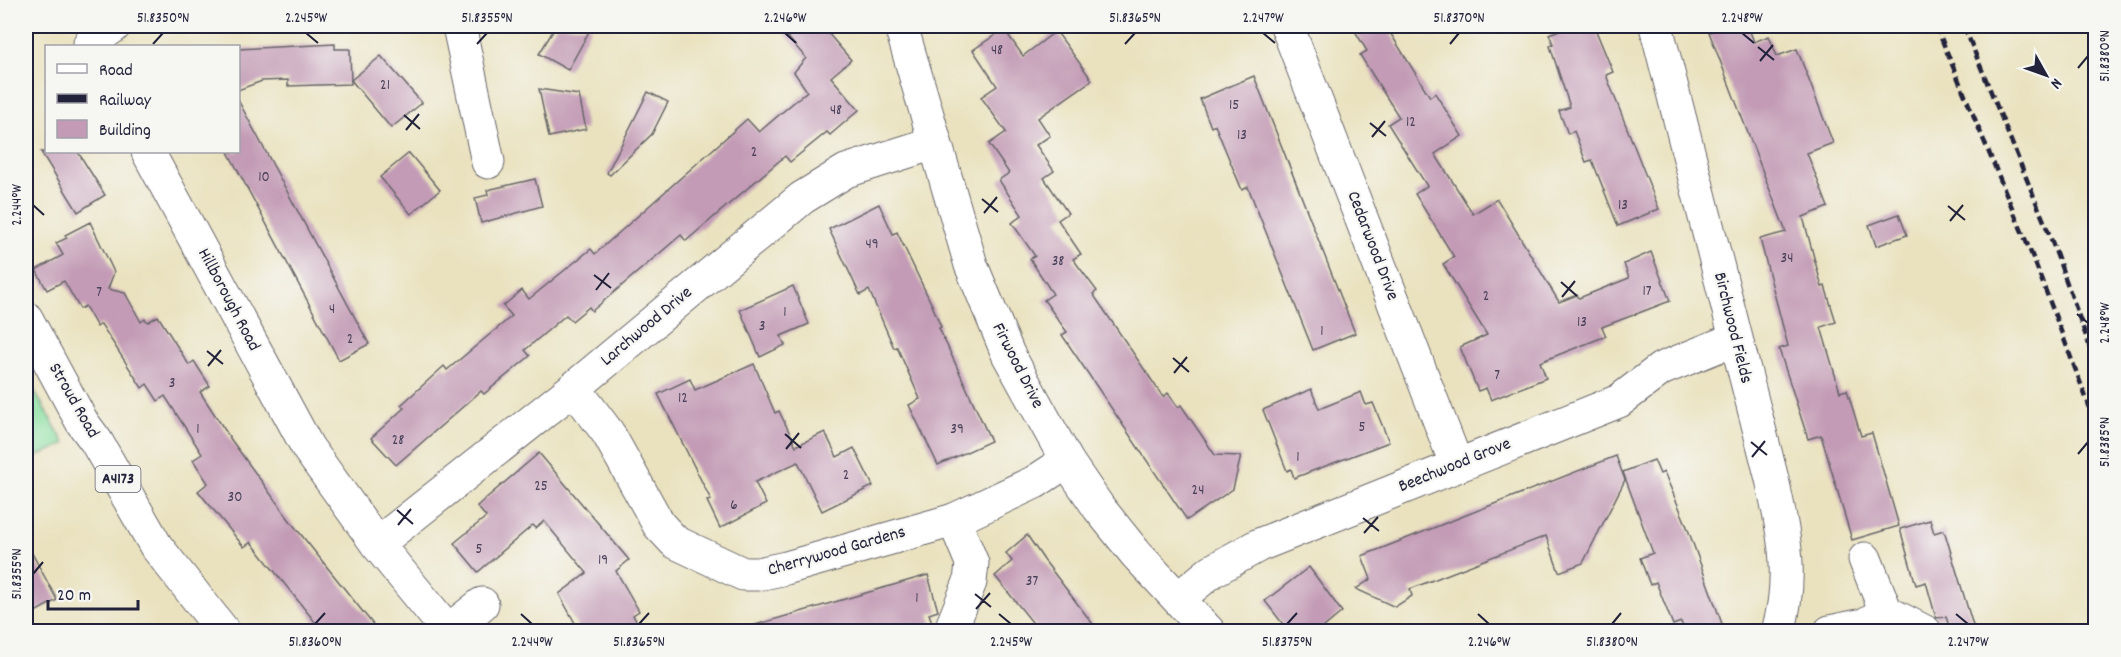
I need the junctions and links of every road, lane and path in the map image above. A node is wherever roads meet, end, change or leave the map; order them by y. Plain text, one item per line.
1 (459, 26) edge
2 (1287, 26) edge
3 (1656, 26) edge
4 (905, 41) edge
5 (934, 143) junction
6 (149, 153) edge
7 (488, 162) dead end
8 (26, 318) edge
9 (1735, 339) junction
10 (574, 388) junction
11 (1067, 461) junction
12 (1457, 465) junction
13 (954, 520) junction
14 (377, 544) junction
15 (1865, 559) dead end
16 (1179, 598) junction
17 (482, 604) dead end
18 (1886, 612) junction
19 (1779, 628) edge
20 (448, 631) edge
21 (224, 632) edge
22 (950, 632) edge
23 (1209, 632) edge
24 (1812, 632) edge
25 (1830, 632) edge
26 (1925, 632) edge

1 - 7 street
2 - 12 street, Cedarwood Drive
3 - 9 street, Birchwood Fields
4 - 5 street, Firwood Drive
5 - 10 street, Larchwood Drive
5 - 11 street, Firwood Drive
6 - 14 street, Hillborough Road
8 - 21 street, Stroud Road / A4173
9 - 12 street, Beechwood Grove
9 - 19 street, Birchwood Fields
10 - 13 street, Cherrywood Gardens
10 - 14 street, Larchwood Drive
11 - 13 street, Cherrywood Gardens
11 - 16 street, Firwood Drive
12 - 16 street, Beechwood Grove
13 - 22 street
14 - 20 street
15 - 18 street
16 - 23 street, Firwood Drive
17 - 20 street
18 - 25 street
18 - 26 street
19 - 24 street

